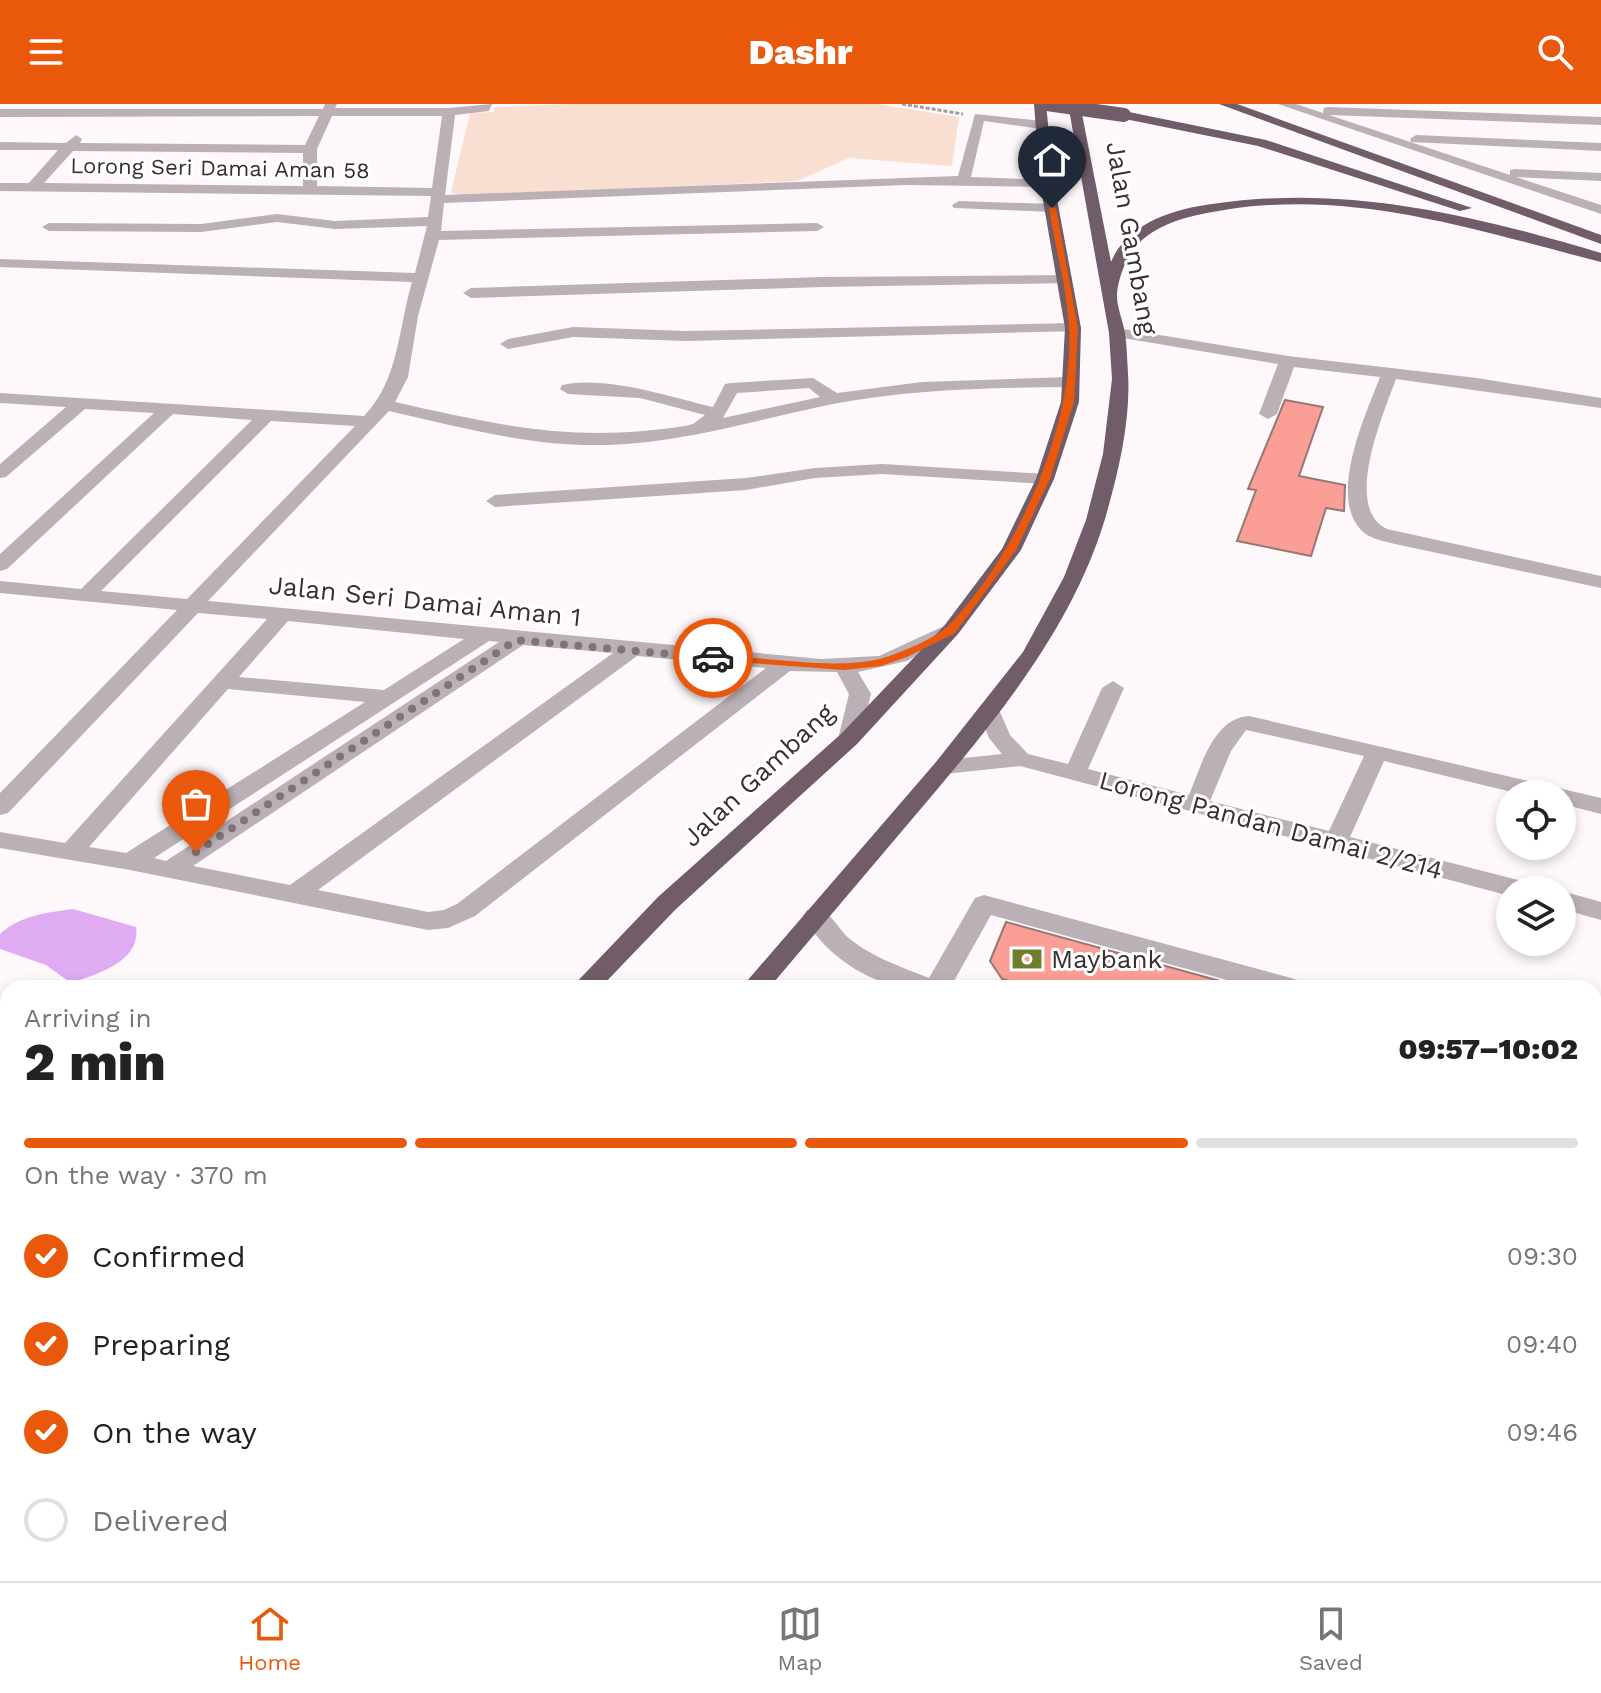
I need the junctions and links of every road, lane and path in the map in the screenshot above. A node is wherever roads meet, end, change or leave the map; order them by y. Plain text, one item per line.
1 (14, 104) edge
2 (75, 104) edge
3 (146, 104) edge
4 (486, 104) edge
5 (902, 104) edge
6 (1047, 104) edge
7 (1074, 104) edge
8 (1137, 104) edge
9 (1225, 104) edge
10 (1291, 107) edge
11 (328, 108) edge
12 (414, 108) edge
13 (229, 109) edge
14 (1488, 110) edge
15 (1179, 111) dead end
16 (449, 112) junction
17 (1, 113) edge
18 (64, 113) junction
19 (98, 113) junction
20 (134, 114) junction
21 (1041, 114) edge
22 (979, 117) junction
23 (1222, 119) dead end
24 (1601, 121) edge
25 (1397, 141) junction
26 (1509, 143) junction
27 (0, 146) edge
28 (68, 147) junction
29 (1601, 147) edge
30 (310, 149) junction
31 (1492, 172) junction
32 (1601, 177) edge
33 (964, 178) junction
34 (1047, 183) junction
35 (0, 187) edge
36 (32, 188) junction
37 (1462, 188) junction
38 (310, 190) junction
39 (440, 196) junction
40 (959, 205) dead end
41 (1052, 208) junction
42 (1601, 208) edge
43 (49, 227) dead end
44 (817, 227) dead end
45 (434, 228) junction
46 (1601, 240) edge
47 (1579, 252) junction
48 (1601, 258) edge
49 (0, 263) edge
50 (421, 278) junction
51 (1067, 280) junction
52 (471, 293) dead end
53 (1110, 296) junction
54 (1073, 328) junction
55 (1117, 333) junction
56 (508, 344) dead end
57 (1288, 361) junction
58 (1390, 373) junction
59 (1070, 382) junction
60 (568, 389) dead end
61 (0, 398) edge
62 (833, 399) junction
63 (81, 403) junction
64 (1601, 403) edge
65 (385, 405) junction
66 (169, 409) junction
67 (719, 413) junction
68 (1268, 414) dead end
69 (267, 415) junction
70 (369, 422) junction
71 (698, 429) junction
72 (0, 473) edge
73 (1045, 479) junction
74 (495, 501) dead end
75 (0, 565) edge
76 (1601, 582) edge
77 (0, 587) edge
78 (86, 595) junction
79 (192, 605) junction
80 (283, 614) junction
81 (951, 630) junction
82 (483, 636) junction
83 (516, 640) junction
84 (631, 650) junction
85 (785, 664) junction
86 (844, 666) junction
87 (222, 682) junction
88 (1113, 688) dead end
89 (388, 697) junction
90 (989, 710) junction
91 (849, 739) junction
92 (1377, 752) junction
93 (1020, 759) junction
94 (944, 767) junction
95 (1075, 774) junction
96 (1496, 781) edge
97 (1576, 800) edge
98 (1601, 806) edge
99 (0, 807) edge
100 (1195, 807) junction
101 (0, 840) edge
102 (1336, 842) junction
103 (70, 853) junction
104 (130, 862) junction
105 (169, 870) junction
106 (1496, 883) edge
107 (294, 895) junction
108 (1576, 904) edge
109 (1601, 911) edge
110 (816, 916) junction
111 (592, 980) edge
112 (761, 980) edge
113 (908, 980) edge
114 (941, 980) edge
115 (1262, 980) edge

1 - 17 street
2 - 18 street
3 - 20 street
4 - 16 street
5 - 22 path
6 - 47 highway, bridge
7 - 53 highway, Jalan Gambang
8 - 15 highway
9 - 37 highway
10 - 14 street
10 - 25 street
11 - 12 street
11 - 13 street
11 - 30 street
12 - 16 street
13 - 20 street
14 - 24 street
14 - 26 street
16 - 39 street
17 - 18 street
18 - 19 street
19 - 20 street
19 - 28 street
21 - 22 street
21 - 34 highway, Jalan Gambang
22 - 33 street
23 - 37 highway
25 - 26 street
25 - 31 street
26 - 29 street
27 - 28 street
28 - 30 street
28 - 36 street
30 - 38 street
31 - 32 street
31 - 42 street
33 - 34 street, Lorong Seri Damai Aman 58
33 - 39 street, Lorong Seri Damai Aman 58
34 - 41 highway, Jalan Gambang
35 - 36 street, Lorong Seri Damai Aman 58
36 - 38 street, Lorong Seri Damai Aman 58
37 - 46 highway
38 - 39 street, Lorong Seri Damai Aman 58
39 - 45 street
40 - 41 street
41 - 51 highway, Jalan Gambang
43 - 45 street
44 - 45 street
45 - 50 street
47 - 48 highway
47 - 53 highway
49 - 50 street
50 - 65 street
51 - 52 street
51 - 54 highway, Jalan Gambang
53 - 55 highway, Jalan Gambang
54 - 56 street
54 - 59 highway, Jalan Gambang
55 - 57 street
55 - 90 highway, Jalan Gambang
57 - 58 street
57 - 68 street
58 - 64 street
58 - 76 street
59 - 62 street
59 - 73 highway, Jalan Gambang
60 - 67 street
61 - 63 street
62 - 67 street
62 - 71 street
63 - 66 street
63 - 72 street
65 - 70 street
65 - 71 street
66 - 69 street
66 - 75 street
67 - 71 street
69 - 70 street
69 - 78 street
70 - 79 street
73 - 74 street
73 - 81 highway, Jalan Gambang
77 - 78 street, Jalan Seri Damai Aman 1
78 - 79 street, Jalan Seri Damai Aman 1
79 - 80 street, Jalan Seri Damai Aman 1
79 - 99 street
80 - 82 street, Jalan Seri Damai Aman 1
80 - 87 street
81 - 86 street, Jalan Seri Damai Aman 1
81 - 91 highway, Jalan Gambang
82 - 83 street, Jalan Seri Damai Aman 1
82 - 89 street
83 - 84 street, Jalan Seri Damai Aman 1
83 - 105 street
84 - 85 street, Jalan Seri Damai Aman 1
84 - 107 street
85 - 86 street, Jalan Seri Damai Aman 1
85 - 107 street
86 - 91 street
87 - 89 street
87 - 103 street
88 - 95 street
89 - 104 street
90 - 93 street
90 - 94 highway, Jalan Gambang
91 - 111 highway, Jalan Gambang
92 - 96 street
92 - 100 street
92 - 102 street
93 - 94 street, Lorong Pandan Damai 2/214
93 - 95 street, Lorong Pandan Damai 2/214
94 - 110 highway, Jalan Gambang
95 - 100 street, Lorong Pandan Damai 2/214
97 - 98 street
100 - 102 street, Lorong Pandan Damai 2/214
101 - 103 street
102 - 106 street, Lorong Pandan Damai 2/214
103 - 104 street
104 - 105 street
105 - 107 street
108 - 109 street
110 - 112 highway, Jalan Gambang
110 - 113 street
114 - 115 street

